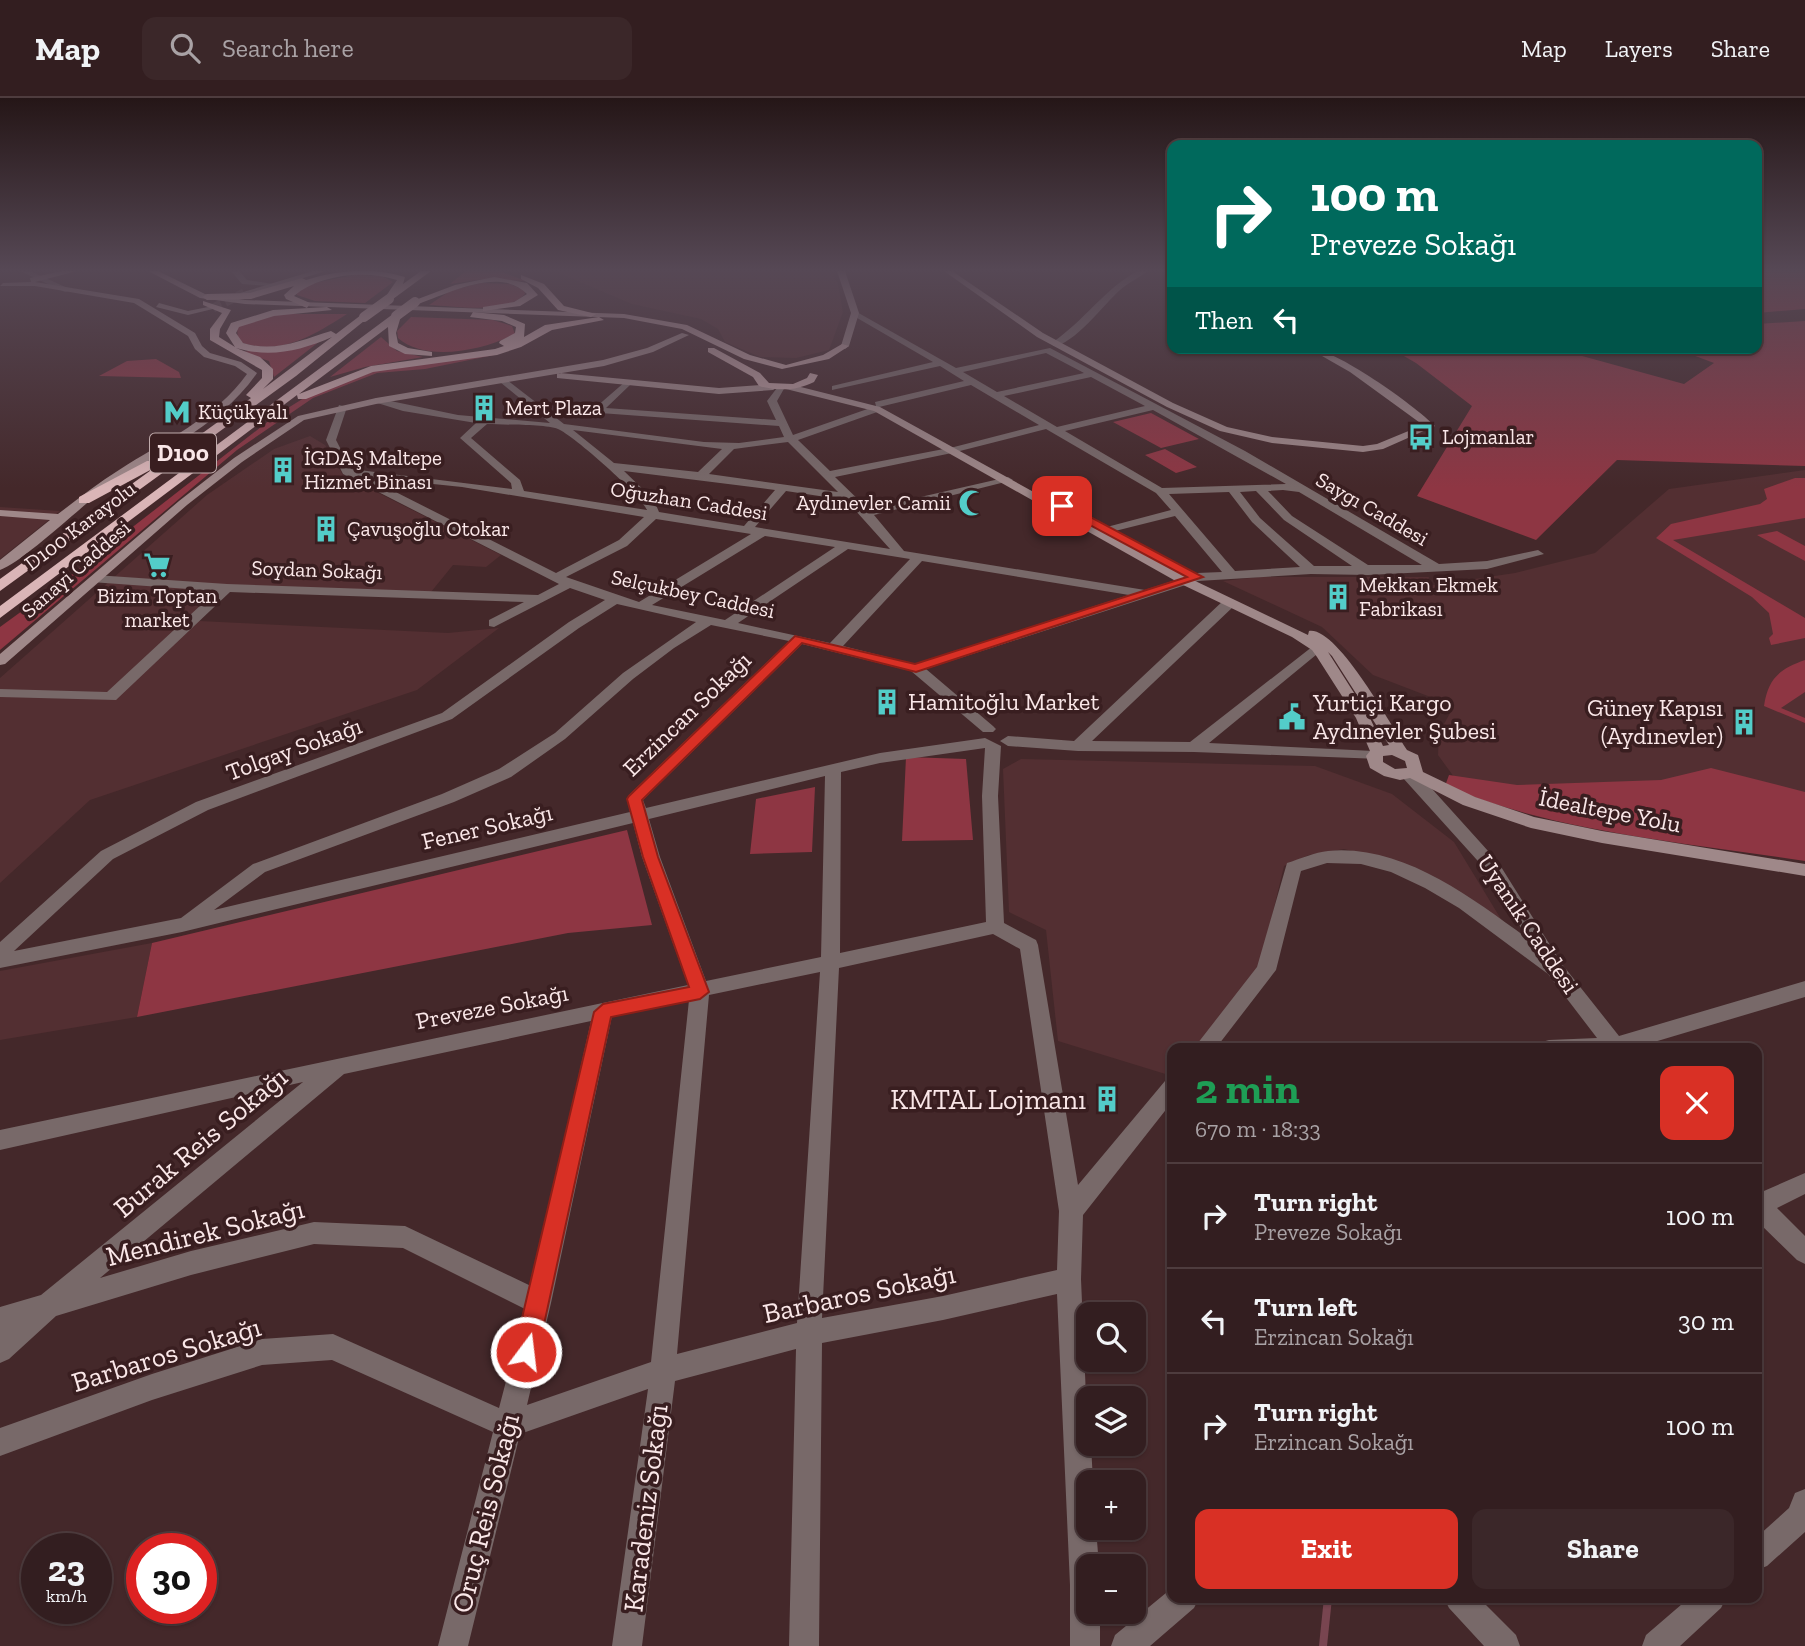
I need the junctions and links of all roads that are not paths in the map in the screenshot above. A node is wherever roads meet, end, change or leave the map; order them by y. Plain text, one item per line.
1 (196, 343) edge
2 (219, 343) edge
3 (240, 343) edge
4 (307, 343) edge
5 (329, 343) edge
6 (359, 343) edge
7 (393, 343) edge
8 (497, 343) edge
9 (515, 343) edge
10 (664, 343) edge
11 (699, 343) edge
12 (718, 343) edge
13 (905, 343) edge
14 (1056, 344) edge
15 (845, 346) joint
16 (1323, 354) edge
17 (842, 361) dead end
18 (938, 363) junction
19 (785, 366) junction
20 (583, 367) junction
21 (955, 371) junction
22 (539, 373) junction
23 (816, 374) junction
24 (1092, 374) junction
25 (756, 377) junction
26 (576, 378) junction
27 (503, 380) junction
28 (974, 381) junction
29 (626, 384) junction
30 (781, 387) junction
31 (678, 388) junction
32 (835, 388) junction
33 (996, 395) junction
34 (376, 401) junction
35 (342, 407) junction
36 (877, 407) junction
37 (1154, 407) junction
38 (597, 410) junction
39 (484, 421) junction
40 (223, 422) junction
41 (782, 423) junction
42 (558, 426) junction
43 (1049, 428) junction
44 (209, 433) junction
45 (230, 437) junction
46 (789, 437) junction
47 (730, 447) junction
48 (956, 449) junction
49 (610, 466) junction
50 (347, 472) junction
51 (827, 475) junction
52 (701, 476) junction
53 (1008, 480) junction
54 (783, 488) junction
55 (1258, 488) junction
56 (1232, 489) junction
57 (1301, 489) junction
58 (1160, 491) junction
59 (519, 494) junction
60 (850, 497) junction
61 (84, 500) junction
62 (1178, 512) junction
63 (0, 513) edge
64 (866, 513) junction
65 (654, 514) junction
66 (63, 518) junction
67 (746, 530) junction
68 (1107, 531) junction
69 (763, 532) junction
70 (845, 546) junction
71 (1538, 554) dead end
72 (901, 555) junction
73 (918, 558) junction
74 (0, 566) edge
75 (1437, 568) junction
76 (1311, 570) junction
77 (1368, 571) junction
78 (1231, 574) junction
79 (96, 579) junction
80 (1191, 579) junction
81 (563, 580) junction
82 (0, 586) edge
83 (227, 588) junction
84 (1148, 594) junction
85 (538, 599) junction
86 (613, 601) junction
87 (1229, 603) junction
88 (640, 607) junction
89 (0, 613) edge
90 (708, 621) junction
91 (494, 623) dead end
92 (726, 625) junction
93 (799, 639) junction
94 (1317, 646) junction
95 (834, 647) junction
96 (0, 661) edge
97 (916, 668) junction
98 (0, 693) edge
99 (991, 738) junction
100 (1078, 746) junction
101 (1194, 747) junction
102 (1400, 751) junction
103 (935, 752) junction
104 (880, 758) junction
105 (1391, 766) junction
106 (834, 769) junction
107 (990, 796) junction
108 (638, 817) junction
109 (1805, 870) edge
110 (183, 925) junction
111 (995, 927) junction
112 (0, 953) edge
113 (0, 961) edge
114 (830, 963) junction
115 (1555, 969) junction
116 (1805, 989) edge
117 (700, 992) junction
118 (603, 1012) junction
119 (1208, 1043) edge
120 (1612, 1043) edge
121 (1628, 1043) edge
122 (342, 1063) junction
123 (1167, 1093) edge
124 (0, 1140) edge
125 (1805, 1183) edge
126 (1762, 1204) edge
127 (1762, 1210) edge
128 (1071, 1211) junction
129 (1805, 1252) edge
130 (1069, 1279) junction
131 (539, 1303) junction
132 (50, 1304) junction
133 (0, 1320) edge
134 (809, 1334) junction
135 (0, 1350) edge
136 (663, 1371) junction
137 (507, 1425) junction
138 (0, 1442) edge
139 (1805, 1503) edge
140 (1762, 1551) edge
141 (1178, 1603) edge
142 (1464, 1603) edge
143 (1705, 1603) edge
144 (453, 1646) edge
145 (628, 1646) edge
146 (804, 1646) edge
147 (1085, 1646) edge
148 (1126, 1646) edge
149 (1505, 1646) edge
150 (1657, 1646) edge

1 - 61 main road
2 - 40 highway
3 - 4 highway
5 - 40 highway, D100 Karayolu / D100
6 - 45 highway, D100 Karayolu / D100
7 - 8 highway
9 - 45 highway
10 - 20 main road, Sanayi Caddesi
11 - 25 main road
12 - 19 main road
13 - 18 street
14 - 16 main road
15 - 17 main road
15 - 19 main road
18 - 21 street
18 - 32 street
19 - 23 main road
19 - 25 main road
20 - 22 main road, Sanayi Caddesi
20 - 26 main road
21 - 24 street
21 - 28 street
22 - 26 main road
22 - 27 main road, Sanayi Caddesi
23 - 30 main road
23 - 32 main road
24 - 33 street
24 - 37 street
25 - 30 main road
25 - 31 main road
26 - 29 main road
27 - 34 main road, Sanayi Caddesi
27 - 42 street
28 - 33 street
28 - 36 street
29 - 31 main road
29 - 38 street
30 - 31 main road
30 - 36 main road
30 - 41 street
32 - 36 main road
33 - 43 street
34 - 35 main road, Sanayi Caddesi
34 - 39 street
35 - 50 street
35 - 79 main road, Sanayi Caddesi
36 - 46 street
36 - 48 main road
37 - 43 street
37 - 57 street
38 - 41 street
38 - 42 street
39 - 42 street
39 - 59 street
40 - 44 highway, D100 Karayolu / D100
41 - 46 street
42 - 47 street
42 - 49 street
43 - 48 street
43 - 58 street
44 - 61 highway
44 - 82 highway, D100 Karayolu / D100
45 - 89 highway, D100 Karayolu / D100
46 - 47 street
46 - 51 street
47 - 52 street
48 - 51 street
48 - 53 main road
48 - 68 main road
49 - 52 street
49 - 65 street
50 - 59 street, Oğuzhan Caddesi
50 - 81 street, Selçukbey Caddesi
51 - 60 street
52 - 54 street
53 - 64 street
53 - 80 main road
54 - 60 street
54 - 67 street
55 - 56 street, Saygı Caddesi
55 - 57 street, Saygı Caddesi
55 - 77 street
56 - 58 street, Saygı Caddesi
56 - 76 street
57 - 75 street, Saygı Caddesi
58 - 62 street
59 - 65 street, Oğuzhan Caddesi
60 - 64 street
61 - 66 main road
62 - 68 street
62 - 78 street
63 - 66 main road
64 - 72 street
65 - 67 street, Oğuzhan Caddesi
65 - 81 street, Soydan Sokağı
66 - 74 main road
67 - 69 street, Oğuzhan Caddesi
68 - 80 main road
69 - 70 street, Oğuzhan Caddesi
69 - 88 street
70 - 72 street, Oğuzhan Caddesi
70 - 92 street
71 - 75 street
72 - 73 street, Oğuzhan Caddesi
73 - 84 street, Oğuzhan Caddesi
73 - 95 street
75 - 77 street
76 - 77 street
76 - 78 street
78 - 80 street
79 - 83 street, Soydan Sokağı
79 - 96 main road, Sanayi Caddesi
80 - 84 street
80 - 87 main road
80 - 102 main road
81 - 85 street, Soydan Sokağı
81 - 86 street, Selçukbey Caddesi
83 - 85 street, Soydan Sokağı
83 - 98 street
84 - 97 street
85 - 91 street, Soydan Sokağı
86 - 88 street, Selçukbey Caddesi
86 - 112 street, Tolgay Sokağı
87 - 94 main road
87 - 100 street
88 - 90 street, Selçukbey Caddesi
90 - 92 street, Selçukbey Caddesi
90 - 110 street
92 - 93 street, Selçukbey Caddesi
93 - 95 street, Selçukbey Caddesi
93 - 108 street, Erzincan Sokağı
94 - 101 street
94 - 105 main road
95 - 97 street, Selçukbey Caddesi
97 - 99 street, Selçukbey Caddesi
99 - 100 street
99 - 103 street, Fener Sokağı
99 - 104 street
99 - 107 street
100 - 101 street
101 - 105 street
102 - 105 main road
102 - 105 main road
103 - 104 street, Fener Sokağı
103 - 107 street
104 - 106 street, Fener Sokağı
105 - 109 main road, İdealtepe Yolu
105 - 115 street, Uyanık Caddesi
106 - 108 street, Fener Sokağı
106 - 114 street
107 - 111 street
108 - 110 street, Fener Sokağı
108 - 117 street, Erzincan Sokağı
110 - 113 street, Fener Sokağı
111 - 114 street, Preveze Sokağı
111 - 128 street
114 - 117 street, Preveze Sokağı
114 - 134 street
115 - 119 street
115 - 120 street, Uyanık Caddesi
116 - 121 street
117 - 118 street, Preveze Sokağı
117 - 136 street, Karadeniz Sokağı
118 - 122 street, Preveze Sokağı
118 - 131 street, Oruç Reis Sokağı
122 - 124 street, Preveze Sokağı
122 - 132 street, Burak Reis Sokağı
123 - 128 street
125 - 126 street
127 - 129 street
128 - 130 street
130 - 134 street, Barbaros Sokağı
130 - 147 street
131 - 132 street, Mendirek Sokağı
131 - 137 street, Oruç Reis Sokağı
132 - 133 street, Mendirek Sokağı
132 - 135 street, Burak Reis Sokağı
134 - 136 street, Barbaros Sokağı
134 - 146 street
136 - 137 street, Barbaros Sokağı
136 - 145 street, Karadeniz Sokağı
137 - 138 street, Barbaros Sokağı
137 - 144 street, Oruç Reis Sokağı
139 - 140 street
141 - 148 street
142 - 149 street
143 - 150 street

